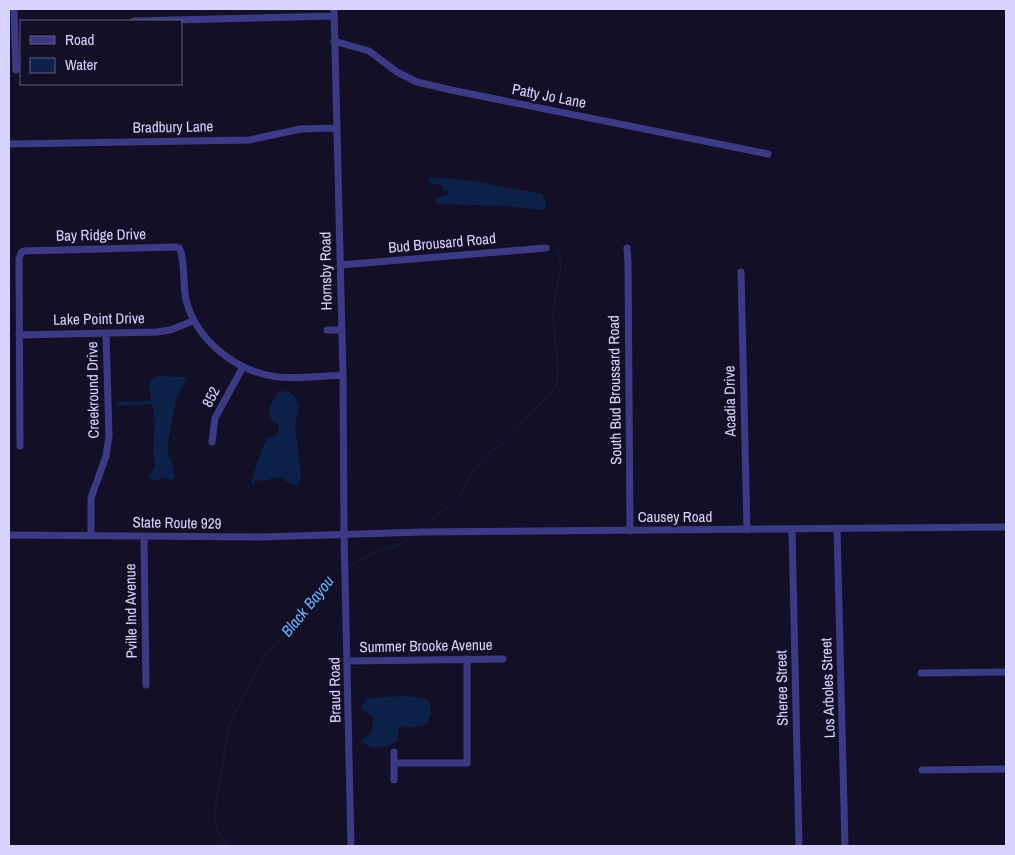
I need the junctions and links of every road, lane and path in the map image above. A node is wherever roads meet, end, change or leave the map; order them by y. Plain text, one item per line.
1 (14, 9) edge
2 (334, 12) edge
3 (156, 20) edge
4 (18, 24) edge
5 (334, 41) junction
6 (16, 70) dead end
7 (336, 128) junction
8 (9, 144) edge
9 (768, 154) dead end
10 (546, 248) dead end
11 (627, 248) dead end
12 (340, 265) junction
13 (741, 272) dead end
14 (193, 321) junction
15 (327, 330) dead end
16 (342, 330) junction
17 (106, 333) junction
18 (19, 335) junction
19 (243, 367) junction
20 (343, 375) junction
21 (212, 442) dead end
22 (20, 446) dead end
23 (1006, 528) edge
24 (837, 529) junction
25 (747, 530) junction
26 (792, 530) junction
27 (630, 531) junction
28 (9, 534) edge
29 (91, 534) junction
30 (344, 534) junction
31 (144, 537) junction
32 (467, 659) junction
33 (503, 659) dead end
34 (348, 661) junction
35 (1006, 672) edge
36 (921, 673) dead end
37 (146, 685) dead end
38 (394, 752) dead end
39 (394, 763) junction
40 (1006, 769) edge
41 (922, 770) dead end
42 (394, 780) dead end
43 (351, 846) edge
44 (799, 846) edge
45 (845, 846) edge

1 - 4 street
2 - 3 street
2 - 5 street, Hornsby Road
4 - 6 street
5 - 7 street, Hornsby Road
5 - 9 street, Patty Jo Lane
7 - 8 street, Bradbury Lane
7 - 12 street, Hornsby Road
10 - 12 street, Bud Brousard Road
11 - 27 street, South Bud Broussard Road
12 - 16 street, Hornsby Road
13 - 25 street, Acadia Drive
14 - 17 street, Lake Point Drive
14 - 18 street, Bay Ridge Drive
14 - 19 street
15 - 16 street
16 - 20 street, Hornsby Road
17 - 18 street, Lake Point Drive
17 - 29 street, Creekround Drive
18 - 22 street
19 - 20 street
19 - 21 street, 852
20 - 30 street, Hornsby Road
23 - 24 street, Causey Road
24 - 26 street, Causey Road
24 - 45 street, Los Arboles Street
25 - 26 street, Causey Road
25 - 27 street, Causey Road
26 - 44 street, Sheree Street
27 - 30 street, Causey Road
28 - 29 street, State Route 929
29 - 31 street, State Route 929
30 - 31 street, State Route 929
30 - 34 street, Braud Road
31 - 37 street, Pville Ind Avenue
32 - 33 street, Summer Brooke Avenue
32 - 34 street, Summer Brooke Avenue
32 - 39 street
34 - 43 street, Braud Road
35 - 36 street
38 - 39 street
39 - 42 street
40 - 41 street

